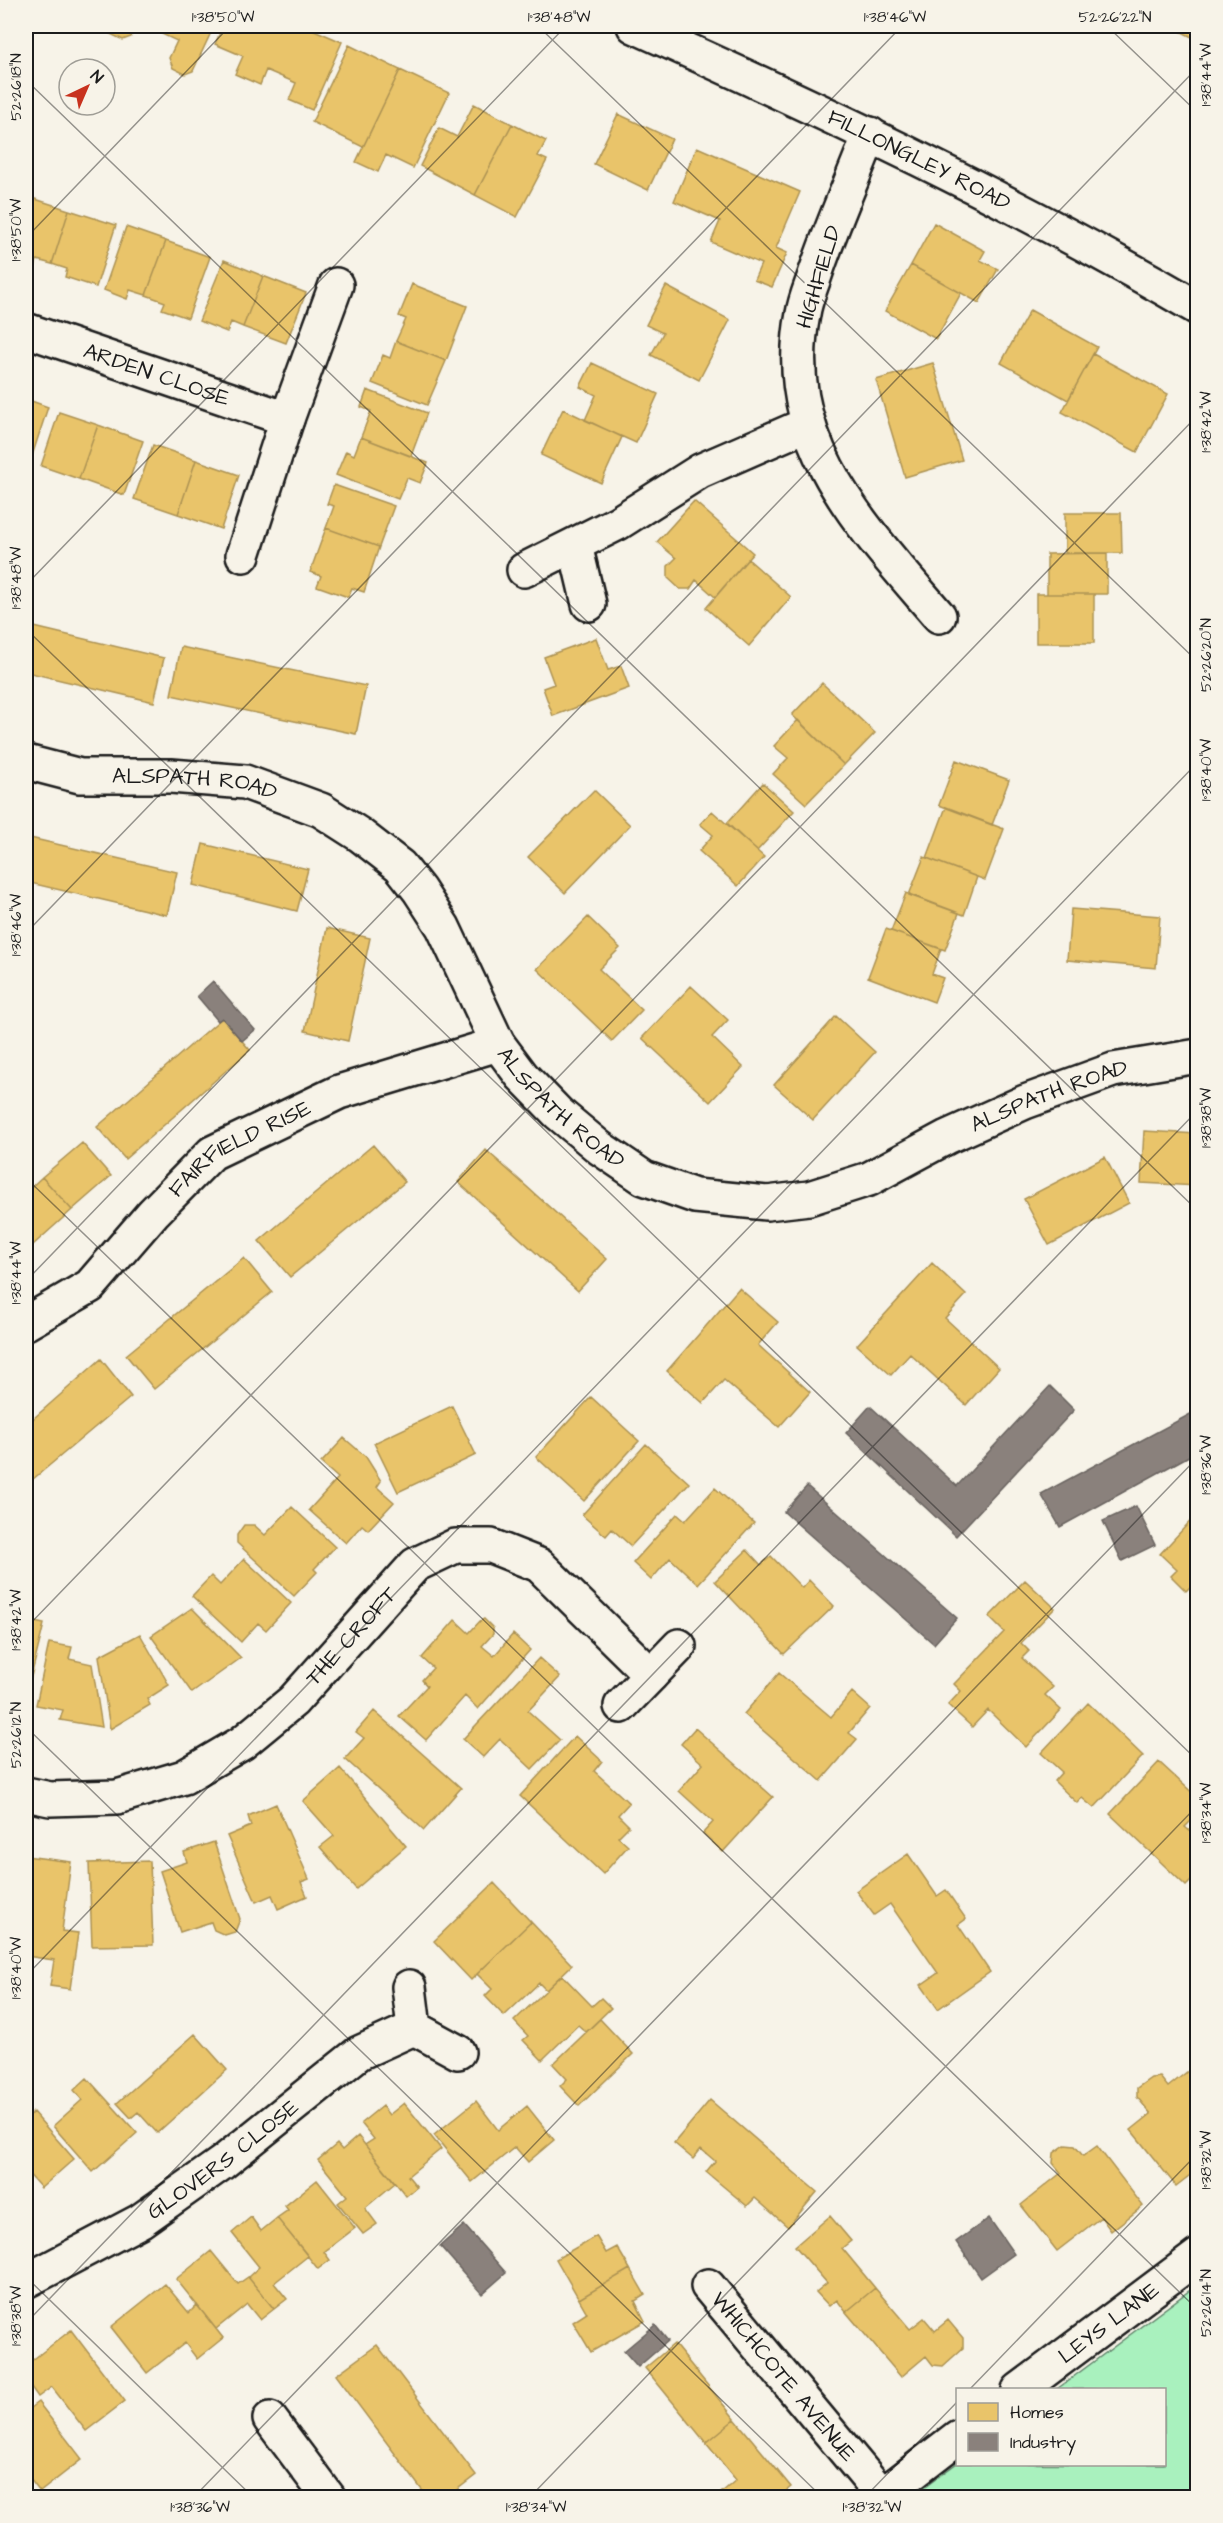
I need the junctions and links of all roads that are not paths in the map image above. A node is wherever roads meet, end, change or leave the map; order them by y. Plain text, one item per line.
1 (634, 26) edge
2 (870, 135) junction
3 (336, 285) dead end
4 (1197, 308) edge
5 (26, 330) edge
6 (287, 419) junction
7 (808, 424) junction
8 (575, 545) junction
9 (243, 555) dead end
10 (524, 570) dead end
11 (589, 604) dead end
12 (939, 616) dead end
13 (26, 762) edge
14 (498, 1044) junction
15 (1197, 1056) edge
16 (26, 1323) edge
17 (679, 1646) dead end
18 (651, 1675) junction
19 (621, 1706) dead end
20 (26, 1794) edge
21 (409, 1987) dead end
22 (414, 2028) junction
23 (458, 2052) dead end
24 (1197, 2256) edge
25 (26, 2281) edge
26 (708, 2286) dead end
27 (1022, 2388) edge
28 (270, 2420) dead end
29 (956, 2438) edge
30 (880, 2496) edge
31 (329, 2498) edge

1 - 2 street, FILLONGLEY ROAD
2 - 4 street, FILLONGLEY ROAD
2 - 7 street, HIGHFIELD
3 - 6 street
5 - 6 street, ARDEN CLOSE
6 - 9 street
7 - 8 street
7 - 12 street, HIGHFIELD
8 - 10 street
8 - 11 street
13 - 14 street, ALSPATH ROAD
14 - 15 street, ALSPATH ROAD
14 - 16 street, FAIRFIELD RISE
17 - 18 street
18 - 19 street
18 - 20 street, THE CROFT
21 - 22 street
22 - 23 street
22 - 25 street, GLOVERS CLOSE
24 - 27 street, LEYS LANE
26 - 30 street, WHICHCOTE AVENUE
28 - 31 street
29 - 30 street

